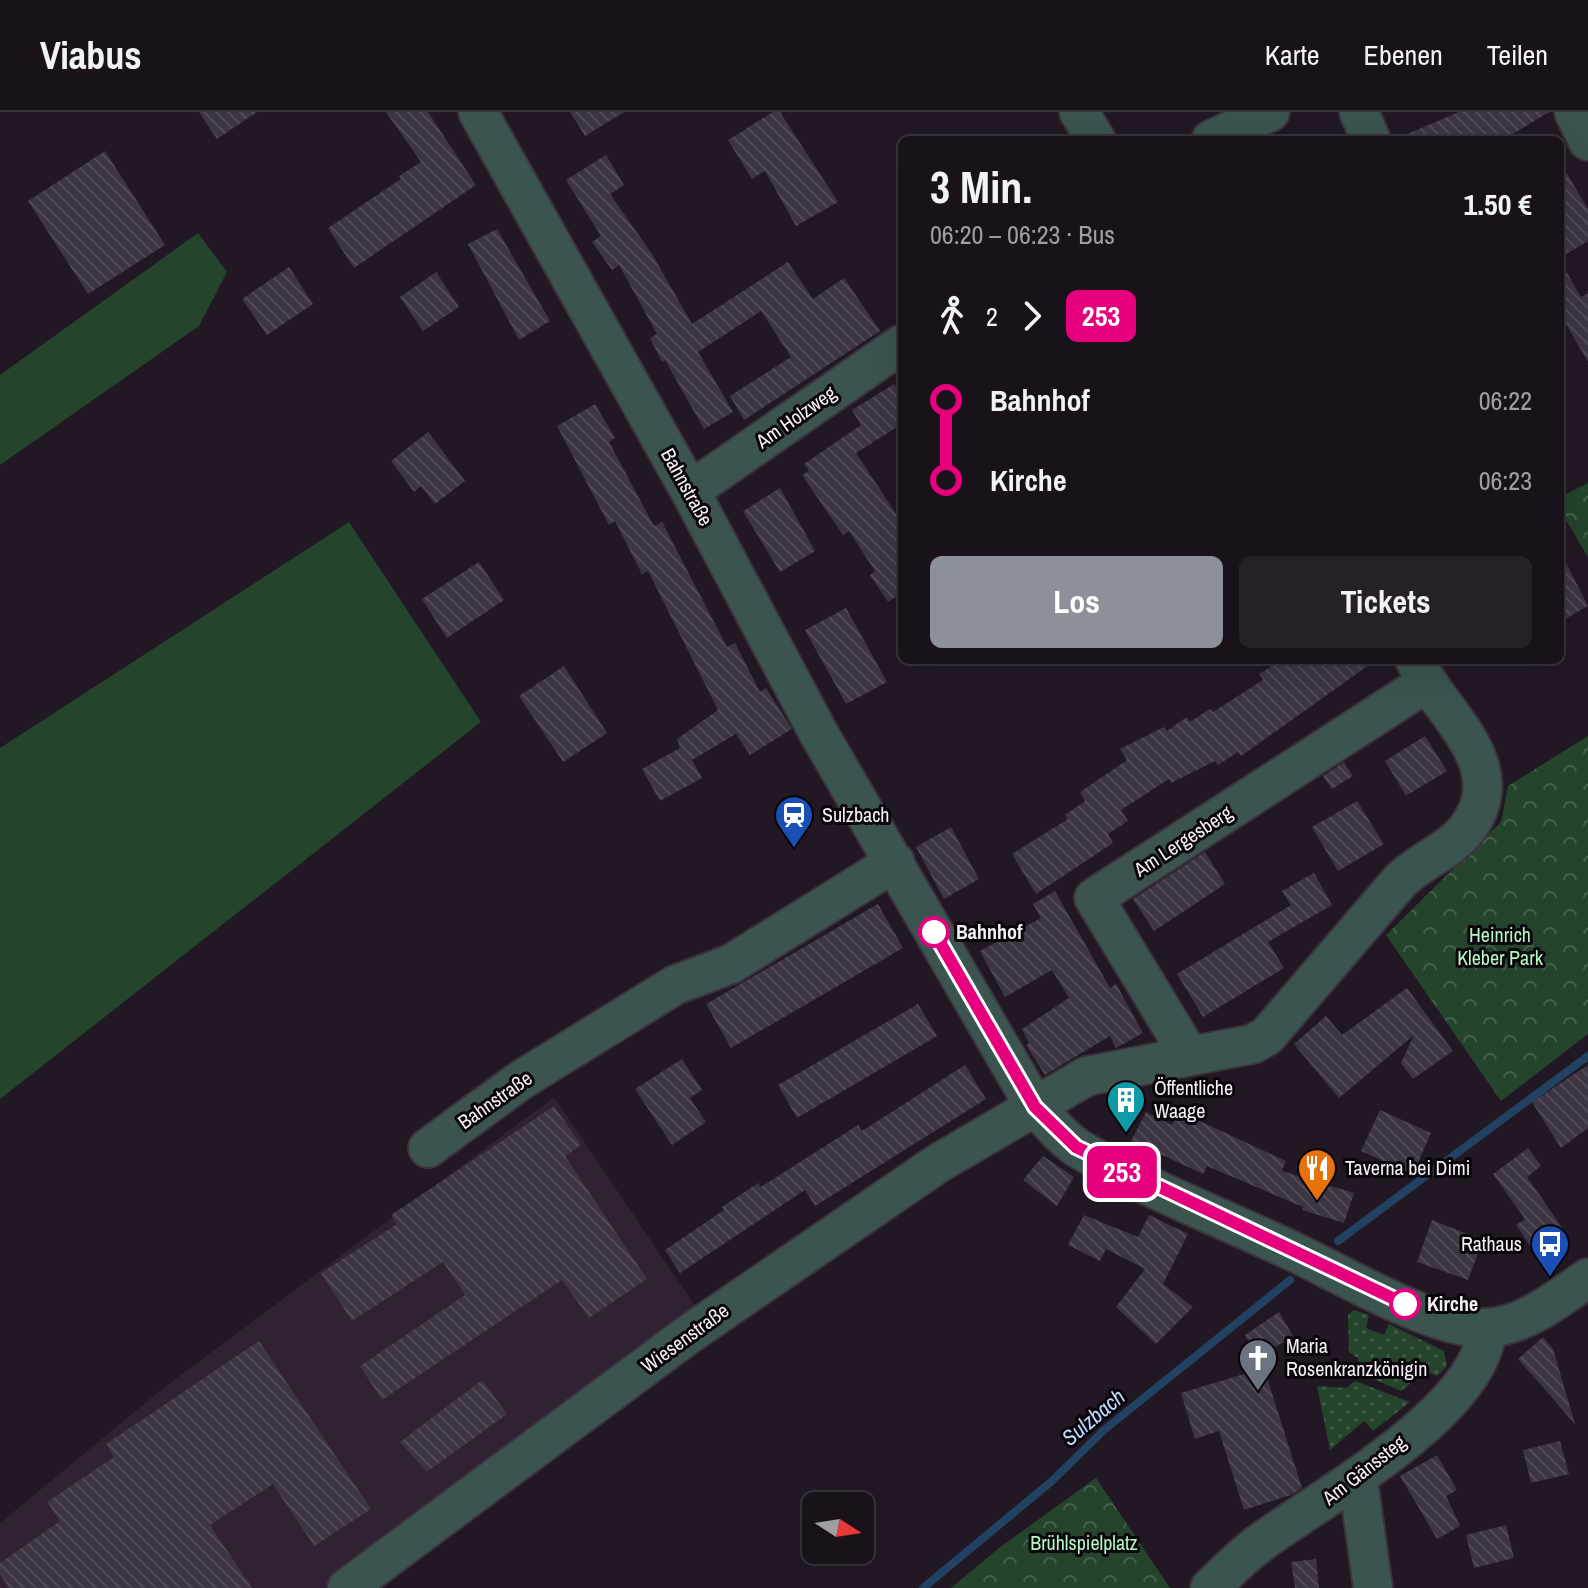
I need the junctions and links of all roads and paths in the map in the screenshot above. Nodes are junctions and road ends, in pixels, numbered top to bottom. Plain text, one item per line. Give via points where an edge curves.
1 (478, 112) edge
2 (1079, 112) edge
3 (1270, 112) edge
4 (1359, 112) edge
5 (1574, 112) edge
6 (1094, 136) edge
7 (1219, 136) edge
8 (1369, 136) edge
9 (1588, 141) edge
10 (898, 347) edge
11 (690, 491) junction
12 (1420, 672) edge
13 (895, 862) junction
14 (1189, 1055) junction
15 (1035, 1107) junction
16 (428, 1148) dead end
17 (1588, 1278) edge
18 (1487, 1328) junction
19 (1358, 1480) junction
20 (347, 1588) edge
21 (1210, 1588) edge
22 (1373, 1588) edge

1 - 11 street, Bahnstraße
2 - 6 street
3 - 7 street
4 - 8 street
5 - 9 street
10 - 11 street, Am Holzweg
11 - 13 street, Bahnstraße via 818,732
12 - 14 street, Am Lergesberg via 1478,756 1482,790 1466,830 1399,882 1267,1036 1253,1044
12 - 14 street, Am Lergesberg via 1094,898
13 - 15 street, Bahnstraße
13 - 16 street, Bahnstraße via 731,964 675,985 521,1080
14 - 15 street, Am Lergesberg via 1087,1076
15 - 18 street, Bahnstraße via 1076,1147 1120,1171 1412,1307 1454,1324
15 - 20 street, Wiesenstraße via 937,1164 689,1334
17 - 18 street via 1546,1307
18 - 19 street, Am Gänssteg via 1477,1369
19 - 21 street, Am Gänssteg via 1255,1547
19 - 22 street

